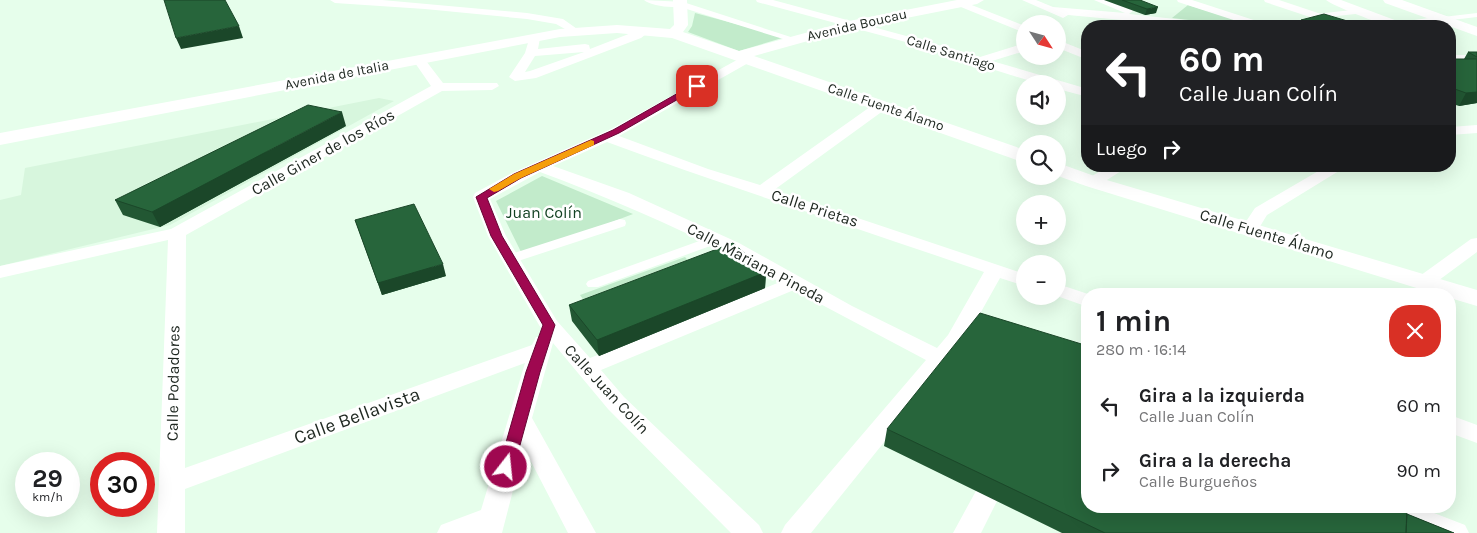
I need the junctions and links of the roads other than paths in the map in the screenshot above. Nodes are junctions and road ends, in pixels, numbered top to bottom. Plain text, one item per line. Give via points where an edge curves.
1 (335, 0) edge
2 (649, 0) edge
3 (761, 0) edge
4 (977, 0) edge
5 (1027, 0) edge
6 (1099, 0) edge
7 (1269, 0) edge
8 (1331, 0) edge
9 (1390, 0) edge
10 (680, 2) edge
11 (960, 3) junction
12 (1176, 3) edge
13 (1053, 10) junction
14 (1361, 11) junction
15 (1477, 15) edge
16 (1319, 17) junction
17 (1138, 18) junction
18 (1154, 19) junction
19 (1161, 20) edge
20 (1240, 20) edge
21 (1310, 20) edge
22 (1328, 20) edge
23 (1384, 20) edge
24 (1443, 20) joint
25 (1081, 21) edge
26 (849, 25) junction
27 (1456, 25) edge
28 (1016, 26) edge
29 (678, 30) junction
30 (574, 31) junction
31 (644, 31) junction
32 (1477, 32) edge
33 (796, 40) junction
34 (532, 45) junction
35 (610, 46) junction
36 (1066, 47) edge
37 (1016, 49) edge
38 (1081, 53) edge
39 (742, 57) junction
40 (1456, 59) edge
41 (1477, 59) edge
42 (419, 60) junction
43 (978, 62) junction
44 (1023, 75) edge
45 (515, 77) junction
46 (492, 86) junction
47 (439, 87) junction
48 (1066, 87) edge
49 (1081, 92) edge
50 (474, 93) dead end
51 (882, 105) junction
52 (1477, 129) edge
53 (1456, 131) edge
54 (605, 136) junction
55 (0, 139) edge
56 (1016, 154) edge
57 (539, 166) junction
58 (1066, 172) edge
59 (1110, 172) edge
60 (1329, 172) edge
61 (1093, 182) junction
62 (762, 191) junction
63 (620, 223) dead end
64 (1250, 229) junction
65 (177, 233) junction
66 (716, 239) junction
67 (1477, 243) edge
68 (510, 259) junction
69 (995, 269) junction
70 (0, 272) edge
71 (1016, 277) edge
72 (796, 282) junction
73 (1424, 282) junction
74 (593, 284) dead end
75 (1444, 288) edge
76 (1456, 292) edge
77 (1066, 293) edge
78 (1081, 298) edge
79 (1477, 298) edge
80 (549, 325) junction
81 (541, 349) junction
82 (940, 358) junction
83 (586, 368) junction
84 (520, 418) junction
85 (1456, 426) edge
86 (1477, 434) edge
87 (172, 483) junction
88 (986, 497) dead end
89 (1404, 513) edge
90 (490, 525) edge
91 (171, 533) edge
92 (451, 533) edge
93 (582, 533) edge
94 (749, 533) edge
95 (795, 533) edge
96 (967, 533) edge
97 (1455, 533) edge

1 - 30 street via 527,16 559,21
2 - 10 street
3 - 26 street
4 - 11 street, Avenida Boucau
5 - 13 street
6 - 17 street via 1133,12
7 - 16 street
8 - 14 street
9 - 24 street
10 - 29 street
10 - 33 street
11 - 26 street, Avenida Boucau
11 - 28 street
12 - 18 street
12 - 20 street
13 - 17 street
13 - 25 street
14 - 16 street
14 - 23 street
15 - 24 street
16 - 21 street
16 - 22 street
17 - 18 street
18 - 19 street
26 - 33 street, Avenida Boucau
26 - 43 street, Calle Santiago
27 - 32 street
29 - 31 street, Avenida de Italia
29 - 39 street, Avenida de Italia
30 - 31 street, Avenida de Italia
30 - 34 street, Avenida de Italia
31 - 35 street
33 - 39 street, Avenida Boucau
34 - 35 street
34 - 42 street, Avenida de Italia
34 - 45 street
35 - 45 street
36 - 38 street
37 - 43 street
39 - 51 street, Calle Fuente Álamo
39 - 54 street
40 - 41 street
42 - 47 street
42 - 55 street, Avenida de Italia
43 - 44 street, Calle Santiago
45 - 46 street
46 - 47 street
46 - 50 street
47 - 65 street, Calle Giner de los Ríos
48 - 49 street
51 - 56 street, Calle Fuente Álamo
51 - 62 street
52 - 53 street
54 - 57 street
54 - 62 street, Calle Prietas
57 - 66 street, Calle Mariana Pineda
57 - 68 street, Calle Juan Colín via 481,197
58 - 61 street, Calle Fuente Álamo
59 - 61 street
60 - 64 street via 1261,212
61 - 64 street, Calle Fuente Álamo
62 - 69 street, Calle Prietas
63 - 68 street
64 - 73 street, Calle Fuente Álamo
65 - 70 street, Calle Giner de los Ríos
65 - 87 street, Calle Podadores
66 - 72 street, Calle Mariana Pineda
66 - 74 street
67 - 73 street
68 - 80 street, Calle Juan Colín
69 - 71 street, Calle Prietas
69 - 82 street via 956,339
72 - 82 street, Calle Mariana Pineda
72 - 83 street
73 - 75 street, Calle Fuente Álamo
76 - 79 street, Calle Fuente Álamo
77 - 78 street
80 - 81 street
80 - 83 street, Calle Juan Colín
81 - 84 street
81 - 87 street, Calle Bellavista
82 - 95 street
83 - 94 street, Calle Juan Colín via 616,403
84 - 90 street
84 - 93 street
85 - 86 street
87 - 91 street, Calle Podadores
88 - 96 street
89 - 97 street
90 - 92 street

